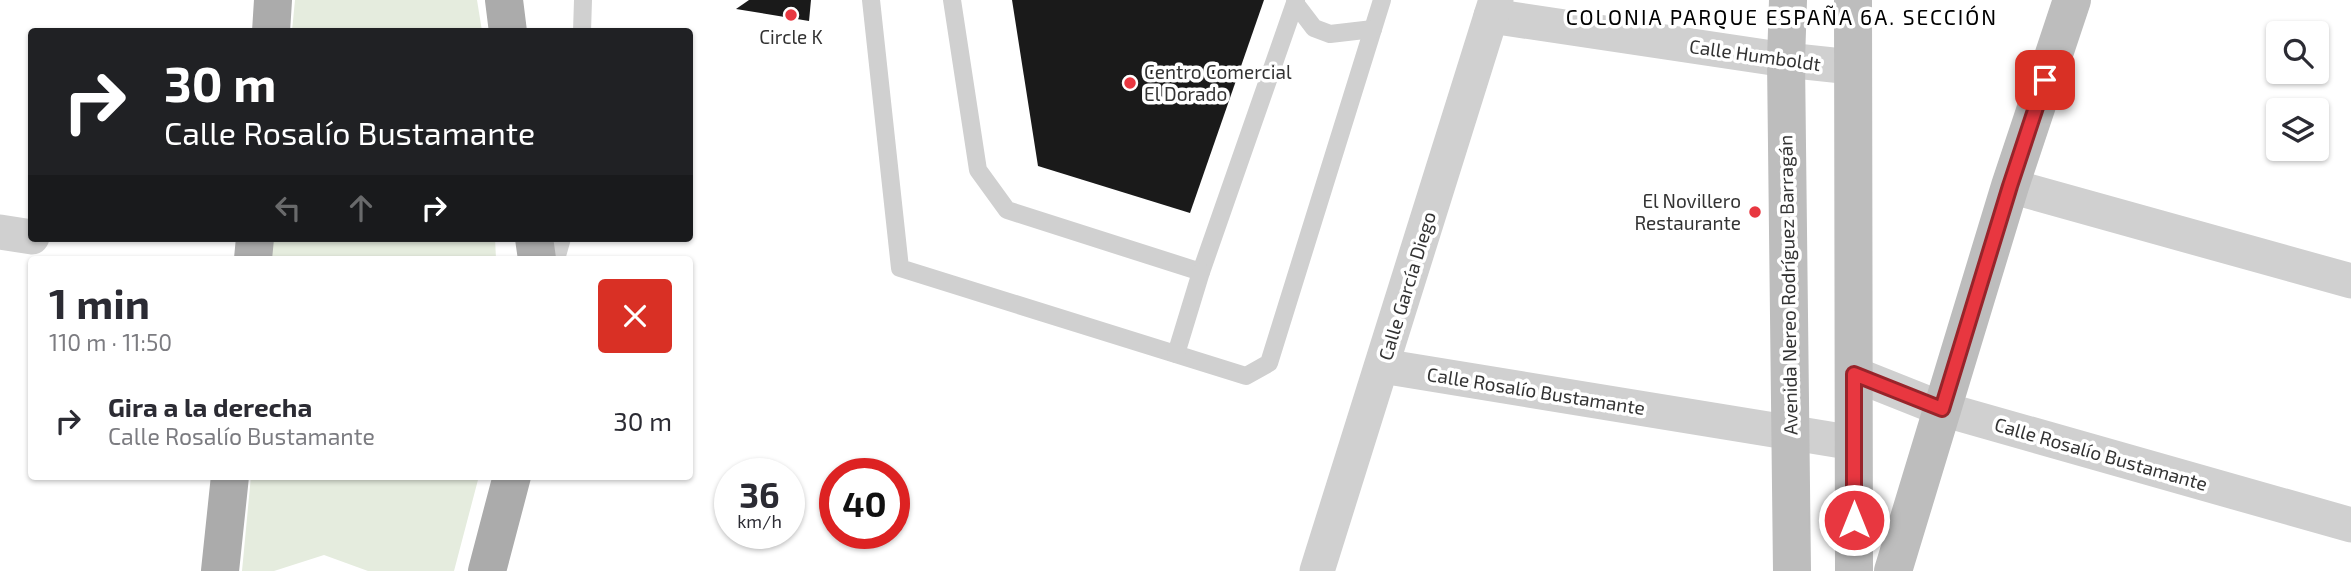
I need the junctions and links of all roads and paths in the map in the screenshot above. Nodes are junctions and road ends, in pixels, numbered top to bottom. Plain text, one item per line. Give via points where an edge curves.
1 (273, 0) edge
2 (504, 0) edge
3 (583, 0) edge
4 (871, 0) edge
5 (952, 0) edge
6 (1382, 0) edge
7 (1788, 0) edge
8 (1853, 0) edge
9 (2072, 0) edge
10 (1296, 2) edge
11 (1494, 8) edge
12 (271, 28) edge
13 (508, 28) edge
14 (582, 28) edge
15 (1373, 29) junction
16 (1786, 60) junction
17 (1852, 67) junction
18 (2010, 186) junction
19 (0, 232) edge
20 (28, 236) edge
21 (1201, 272) junction
22 (2351, 281) edge
23 (1176, 354) junction
24 (1382, 366) junction
25 (1854, 374) junction
26 (1942, 409) junction
27 (1790, 432) junction
28 (1854, 443) junction
29 (230, 480) edge
30 (511, 480) edge
31 (2351, 525) edge
32 (1322, 570) edge
33 (220, 571) edge
34 (486, 571) edge
35 (1791, 571) edge
36 (1854, 571) edge
37 (1893, 571) edge

1 - 12 main road
2 - 13 main road
3 - 14 lane
4 - 23 lane via 900,268
5 - 21 lane via 978,170 1007,210
6 - 15 lane
7 - 16 street, Avenida Nereo Rodríguez Barragán
8 - 17 street
9 - 18 street
10 - 15 lane via 1314,28 1330,34
10 - 21 lane
11 - 16 street, Calle Humboldt
11 - 24 street, Calle García Diego
15 - 23 lane via 1269,363 1245,376
16 - 17 street, Calle Humboldt
16 - 27 street, Avenida Nereo Rodríguez Barragán
17 - 25 street
18 - 22 street
18 - 26 street
19 - 20 street
21 - 23 lane
24 - 27 street, Calle Rosalío Bustamante
24 - 32 street, Calle García Diego
25 - 26 street, Calle Rosalío Bustamante
25 - 28 street
26 - 31 street, Calle Rosalío Bustamante
26 - 37 street
27 - 28 street, Calle Rosalío Bustamante
27 - 35 street, Avenida Nereo Rodríguez Barragán
28 - 36 street
29 - 33 main road
30 - 34 main road

